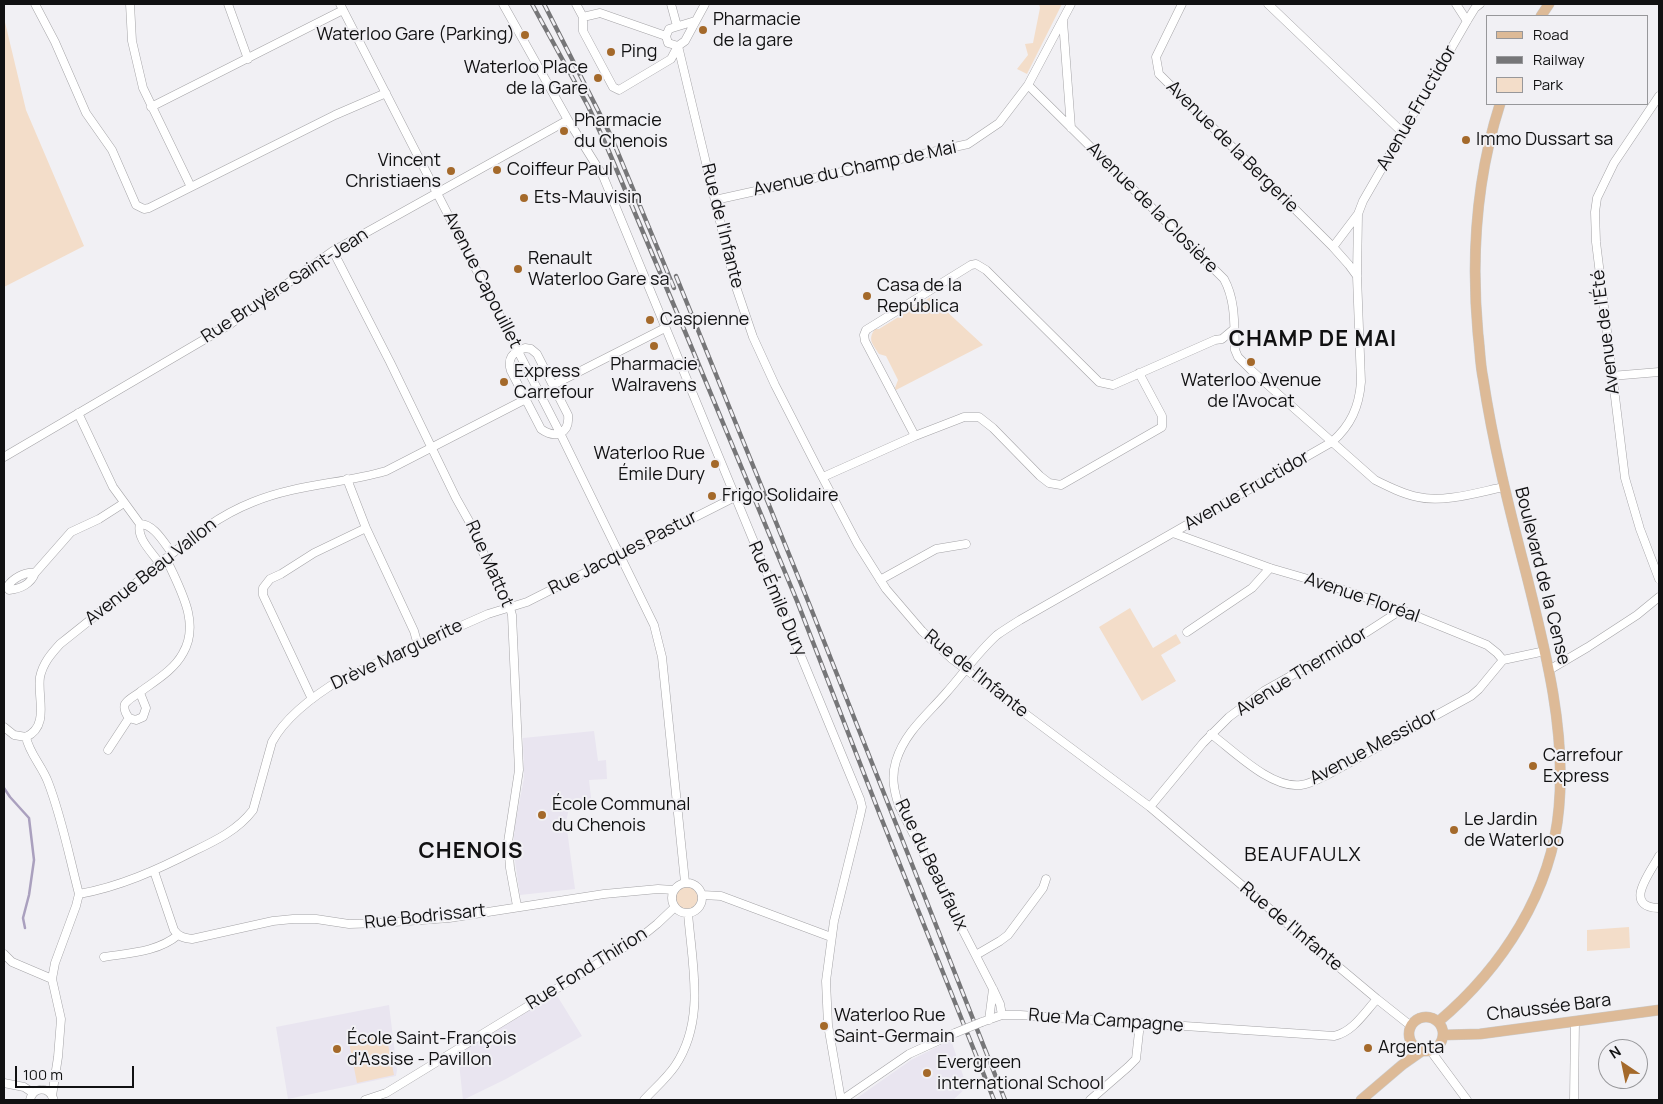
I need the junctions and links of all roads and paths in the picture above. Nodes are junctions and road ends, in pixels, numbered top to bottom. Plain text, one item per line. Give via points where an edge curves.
1 (35, 4) edge
2 (130, 4) edge
3 (228, 4) edge
4 (502, 4) edge
5 (576, 4) edge
6 (671, 4) edge
7 (705, 4) edge
8 (1071, 4) edge
9 (1182, 4) edge
10 (1268, 4) edge
11 (1456, 4) edge
12 (1480, 4) edge
13 (1549, 4) edge
14 (341, 7) edge
15 (1542, 15) edge
16 (583, 17) junction
17 (695, 21) junction
18 (1063, 21) junction
19 (1467, 21) junction
20 (677, 26) junction
21 (666, 36) junction
22 (686, 37) junction
23 (678, 46) junction
24 (248, 59) junction
25 (1028, 85) junction
26 (386, 93) junction
27 (1659, 96) edge
28 (1500, 105) edge
29 (151, 107) junction
30 (568, 120) junction
31 (1071, 128) junction
32 (1402, 132) junction
33 (191, 187) junction
34 (438, 192) junction
35 (716, 200) junction
36 (1358, 214) junction
37 (1333, 247) junction
38 (333, 251) junction
39 (1357, 276) junction
40 (664, 328) junction
41 (1234, 329) junction
42 (1222, 340) junction
43 (517, 350) junction
44 (1235, 350) junction
45 (1659, 372) edge
46 (1139, 374) junction
47 (1611, 376) junction
48 (553, 385) junction
49 (526, 399) junction
50 (78, 413) junction
51 (560, 433) junction
52 (915, 436) junction
53 (1332, 442) junction
54 (431, 447) junction
55 (4, 457) edge
56 (823, 477) junction
57 (347, 479) junction
58 (1504, 487) junction
59 (734, 497) junction
60 (124, 503) junction
61 (140, 524) junction
62 (366, 528) junction
63 (1173, 533) junction
64 (966, 544) dead end
65 (620, 555) junction
66 (166, 559) junction
67 (1270, 568) junction
68 (35, 573) dead end
69 (1659, 579) edge
70 (880, 580) junction
71 (1659, 597) edge
72 (510, 608) junction
73 (1401, 610) junction
74 (1187, 632) dead end
75 (418, 644) junction
76 (1545, 651) junction
77 (1503, 660) junction
78 (966, 670) junction
79 (1549, 670) junction
80 (140, 693) junction
81 (312, 700) junction
82 (129, 718) junction
83 (4, 727) edge
84 (1211, 734) junction
85 (26, 737) junction
86 (108, 750) dead end
87 (1150, 807) junction
88 (1659, 856) edge
89 (154, 871) junction
90 (1046, 879) dead end
91 (685, 882) junction
92 (674, 890) junction
93 (78, 894) junction
94 (702, 895) junction
95 (517, 906) junction
96 (675, 907) junction
97 (1659, 908) edge
98 (688, 913) junction
99 (178, 935) junction
100 (832, 937) junction
101 (4, 954) edge
102 (976, 955) junction
103 (104, 957) dead end
104 (52, 979) junction
105 (993, 989) junction
106 (1377, 999) junction
107 (1659, 1010) edge
108 (1002, 1015) junction
109 (986, 1021) junction
110 (1575, 1021) junction
111 (1438, 1022) junction
112 (1140, 1023) junction
113 (1411, 1026) junction
114 (1443, 1035) junction
115 (1412, 1043) junction
116 (1426, 1050) junction
117 (1402, 1064) junction
118 (55, 1079) junction
119 (4, 1083) edge
120 (44, 1089) junction
121 (31, 1096) edge
122 (53, 1098) edge
123 (365, 1100) edge
124 (644, 1100) edge
125 (842, 1100) edge
126 (1090, 1100) edge
127 (1361, 1100) edge
128 (1467, 1100) edge
129 (1574, 1100) edge

1 - 33 street via 86,113 112,150 139,208 149,208
2 - 29 street via 138,71
3 - 24 street
4 - 30 street, Rue Émile Dury
5 - 16 street
6 - 20 street
7 - 17 street
8 - 18 street, Avenue du Champ de Mai
9 - 37 street, Avenue de la Bergerie via 1156,56 1159,74
10 - 32 street
11 - 19 street
12 - 19 street, Avenue Fructidor
13 - 15 main road
14 - 24 street
14 - 26 street, Avenue Capouillet
16 - 21 street via 600,12
16 - 23 street via 583,31 613,87 618,90 671,59
17 - 20 street
17 - 22 street
18 - 25 street, Avenue du Champ de Mai
18 - 31 street, Avenue de la Closière
19 - 32 street, Avenue Fructidor
20 - 21 street
20 - 22 street via 684,29
21 - 23 street via 671,45
22 - 23 street
23 - 35 street, Rue de l'Infante
24 - 29 street
25 - 31 street, Avenue de la Closière
25 - 35 street, Avenue du Champ de Mai via 999,123 968,144
26 - 33 street
26 - 34 street, Avenue Capouillet
27 - 47 street, Avenue de l'Été via 1614,163 1597,198 1596,242
28 - 58 main road, Boulevard de la Cense via 1484,161 1475,275 1482,376
29 - 33 street
30 - 34 street, Rue Bruyère Saint-Jean
30 - 40 street, Rue Émile Dury via 603,176
31 - 41 street, Avenue de la Closière via 1220,274 1231,294
32 - 36 street, Avenue Fructidor
34 - 38 street, Rue Bruyère Saint-Jean
34 - 43 street, Avenue Capouillet
35 - 56 street, Rue de l'Infante via 735,284 753,337
36 - 37 street, Avenue Fructidor
36 - 39 street, Avenue Fructidor
37 - 39 street, Avenue de la Bergerie
38 - 50 street, Rue Bruyère Saint-Jean via 229,325
38 - 54 street, Rue Mattot
39 - 53 street, Avenue Fructidor via 1360,396 1350,422
40 - 48 street
40 - 59 street, Rue Émile Dury
41 - 42 street
41 - 44 street, Avenue de la Closière
42 - 44 street
42 - 46 street via 1215,340
43 - 48 street via 531,349 537,354
43 - 49 street via 509,364
43 - 51 street, Avenue Capouillet
44 - 53 street via 1244,364
45 - 47 street
46 - 52 street via 1162,416 1162,428 1061,485 1049,483 1040,476 979,417 964,417
46 - 52 street via 1113,385 1099,382 986,270 976,264 971,265 866,330 864,335
47 - 69 street, Avenue de l'Été via 1627,487
48 - 51 street via 568,415 569,422
49 - 51 street via 541,429 554,435
49 - 54 street, Avenue Beau Vallon
50 - 55 street, Rue Bruyère Saint-Jean
50 - 60 street via 110,482
51 - 65 street, Avenue Capouillet
52 - 56 street
53 - 58 street via 1375,480 1420,498 1446,498
53 - 63 street, Avenue Fructidor
54 - 57 street, Avenue Beau Vallon via 386,471
54 - 72 street, Rue Mattot
56 - 70 street, Rue de l'Infante
57 - 62 street
57 - 66 street, Avenue Beau Vallon via 291,489 253,502 222,516
58 - 76 main road, Boulevard de la Cense
59 - 65 street, Rue Jacques Pastur
59 - 100 street, Rue Émile Dury via 862,807
60 - 61 street
60 - 68 street via 71,532
61 - 66 street via 151,527
61 - 66 street via 140,536
62 - 75 street
62 - 81 street via 314,553 270,579 263,588
63 - 67 street, Avenue Floréal
63 - 78 street, Avenue Fructidor via 1006,629
64 - 70 street via 936,549
65 - 72 street, Rue Jacques Pastur
65 - 91 street, Avenue Capouillet via 649,612 662,657
66 - 80 street via 189,613 189,633 183,653 175,664
66 - 85 street, Avenue Beau Vallon via 49,656 40,678 40,719 31,735
67 - 73 street, Avenue Floréal
67 - 74 street via 1252,588
70 - 78 street, Rue de l'Infante via 936,646
71 - 79 street via 1629,620
72 - 75 street, Drève Marguerite
72 - 95 street, Rue Mattot via 519,770 508,842
73 - 77 street, Avenue Floréal via 1487,645
73 - 84 street, Avenue Thermidor via 1264,691
75 - 81 street, Drève Marguerite via 344,678
76 - 77 street
76 - 79 main road, Boulevard de la Cense
77 - 84 street, Avenue Messidor via 1471,696 1327,775 1301,785 1288,784 1265,775
78 - 87 street, Rue de l'Infante
78 - 102 street, Rue du Beaufaulx via 909,734 895,762 893,784 899,806
79 - 111 main road, Boulevard de la Cense via 1560,778 1558,815 1546,867 1517,932 1497,962
80 - 82 street via 125,705
80 - 82 street via 146,708 143,717
81 - 89 street, Drève Marguerite via 277,733 272,742 253,810 247,819 210,843
82 - 86 street
83 - 85 street via 14,735
84 - 87 street, Avenue Thermidor
85 - 93 street via 58,812
87 - 106 street, Rue de l'Infante
88 - 97 street via 1640,890 1642,903
89 - 93 street, Drève Marguerite
89 - 99 street via 171,924
90 - 102 street via 1043,888 1008,935
91 - 92 street
91 - 94 street via 694,884
92 - 95 street, Rue Bodrissart via 604,894
92 - 96 street
93 - 104 street
94 - 98 street via 698,908
94 - 100 street via 721,896
95 - 99 street, Rue Bodrissart via 449,918 380,924 293,918 192,939
96 - 98 street
96 - 123 street, Rue Fond Thirion via 650,930 612,955 386,1093
98 - 124 street via 695,1012 686,1047 673,1069
99 - 103 street via 153,948
100 - 125 street, Rue Émile Dury via 826,1007
101 - 104 street via 12,962
102 - 105 street, Rue du Beaufaulx
104 - 118 street via 61,1019
105 - 108 street, Rue du Beaufaulx
105 - 109 street
106 - 112 street, Rue Ma Campagne via 1350,1030 1334,1036
106 - 113 street, Rue de l'Infante
107 - 110 main road, Chaussée Bara
108 - 109 street, Rue Ma Campagne
108 - 112 street, Rue Ma Campagne
109 - 125 street, Rue Ma Campagne, bridge via 909,1054
110 - 114 main road, Chaussée Bara via 1480,1034
110 - 129 street
111 - 113 main road via 1426,1017
111 - 114 main road
112 - 126 street via 1136,1059
113 - 115 main road via 1409,1038
114 - 116 main road via 1439,1045
115 - 116 main road
115 - 117 main road
116 - 117 main road
116 - 128 street
117 - 127 main road
118 - 120 street
118 - 122 street
119 - 121 street via 24,1087
120 - 121 street via 38,1089
120 - 122 street

